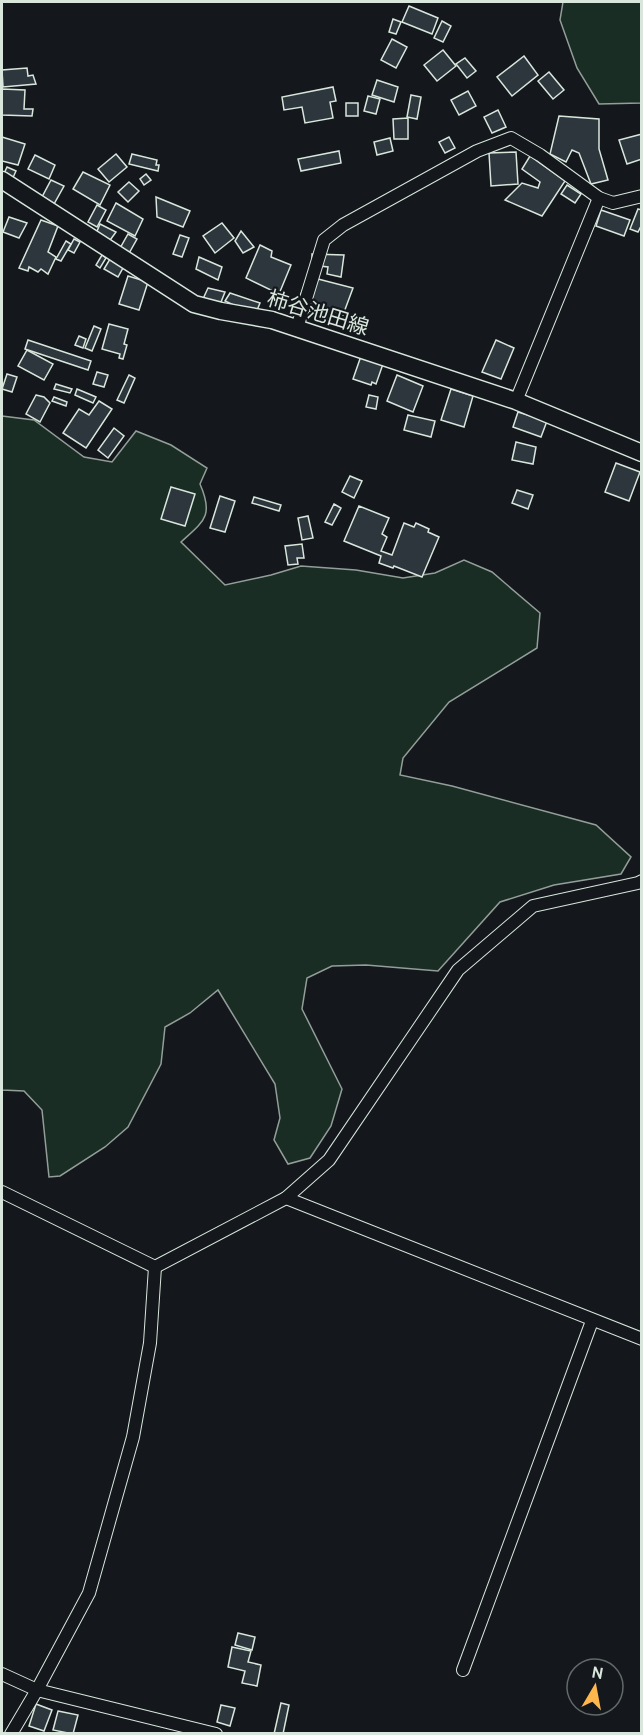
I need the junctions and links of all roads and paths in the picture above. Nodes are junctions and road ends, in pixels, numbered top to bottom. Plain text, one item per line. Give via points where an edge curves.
1 (2, 180) edge
2 (642, 196) edge
3 (599, 198) junction
4 (297, 328) junction
5 (516, 401) junction
6 (642, 453) edge
7 (642, 881) edge
8 (2, 1192) edge
9 (286, 1198) junction
10 (155, 1267) junction
11 (592, 1321) junction
12 (642, 1339) edge
13 (463, 1670) dead end
14 (2, 1674) edge
15 (37, 1690) junction
16 (11, 1734) edge
17 (216, 1734) edge

1 - 4 main road, 柿谷池田線 via 194,304
2 - 3 street via 613,203
3 - 4 street via 511,138 477,151 343,225 324,240
3 - 5 street
4 - 5 main road, 柿谷池田線
5 - 6 main road, 柿谷池田線
7 - 9 street via 533,906 458,970 329,1160
8 - 10 street
9 - 10 street
9 - 11 street
10 - 15 street via 150,1343 130,1447 89,1593
11 - 12 street
11 - 13 street
14 - 15 street
15 - 16 street
15 - 17 street

